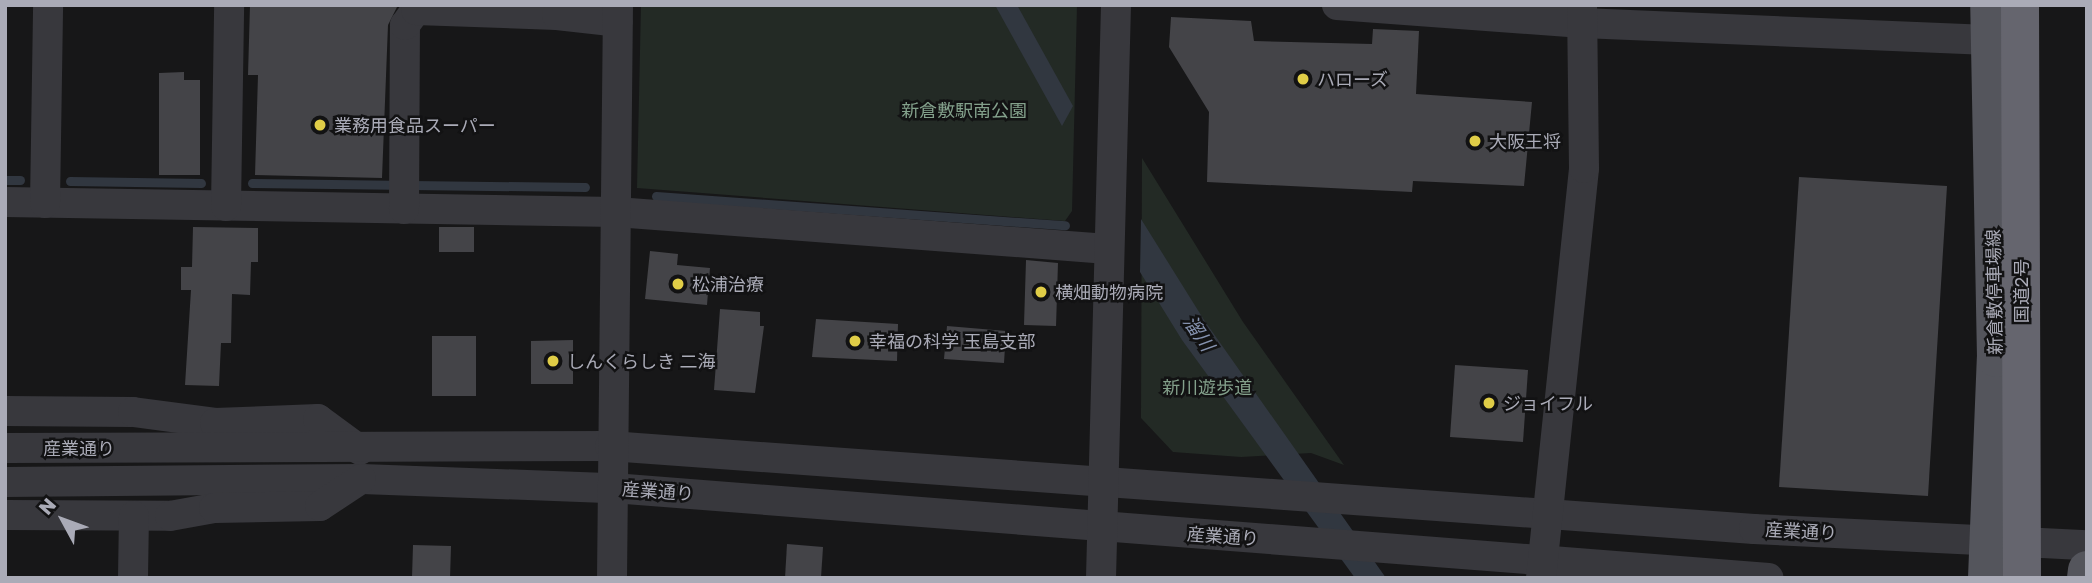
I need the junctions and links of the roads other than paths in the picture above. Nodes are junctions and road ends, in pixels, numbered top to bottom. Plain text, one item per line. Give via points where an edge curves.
1 (48, 5) edge
2 (229, 5) edge
3 (1116, 5) edge
4 (2020, 5) edge
5 (1354, 6) edge
6 (618, 14) edge
7 (1582, 14) edge
8 (1760, 17) edge
9 (1989, 23) edge
10 (404, 194) junction
11 (5, 202) edge
12 (44, 203) junction
13 (226, 206) junction
14 (616, 212) junction
15 (1108, 249) junction
16 (5, 411) edge
17 (610, 446) junction
18 (5, 448) edge
19 (360, 450) junction
20 (362, 479) junction
21 (5, 482) edge
22 (1106, 482) junction
23 (613, 488) junction
24 (1549, 512) junction
25 (5, 515) edge
26 (134, 516) junction
27 (1103, 527) junction
28 (2087, 545) edge
29 (1988, 559) edge
30 (1542, 569) edge
31 (2087, 570) edge
32 (1732, 577) edge
33 (133, 578) edge
34 (612, 578) edge
35 (1101, 578) edge
36 (1769, 578) edge
37 (2022, 578) edge
38 (2086, 578) edge

1 - 12 street
2 - 13 street
3 - 15 street
4 - 37 highway, 国道2号, bridge
5 - 7 street
6 - 10 street via 416,10 405,25
6 - 14 street
7 - 8 street
7 - 24 street via 1584,168
8 - 9 street
9 - 29 main road, 新倉敷停車場線 via 1996,358
10 - 13 street
10 - 14 street
11 - 12 street
12 - 13 street
14 - 15 street
14 - 17 street
15 - 22 street
16 - 19 street via 133,412 215,422 318,419
17 - 19 street, 産業通り
17 - 22 street, 産業通り
17 - 23 street
18 - 19 street, 産業通り
20 - 21 street, 産業通り
20 - 23 street, 産業通り
20 - 26 street via 320,506
22 - 24 street, 産業通り
22 - 27 street
23 - 27 street, 産業通り
23 - 34 street
24 - 29 street, 産業通り
24 - 30 street
25 - 26 street
26 - 33 street
27 - 30 street, 産業通り via 1384,547
27 - 35 street
28 - 29 street, 産業通り
30 - 32 street
31 - 38 main road
32 - 36 street

